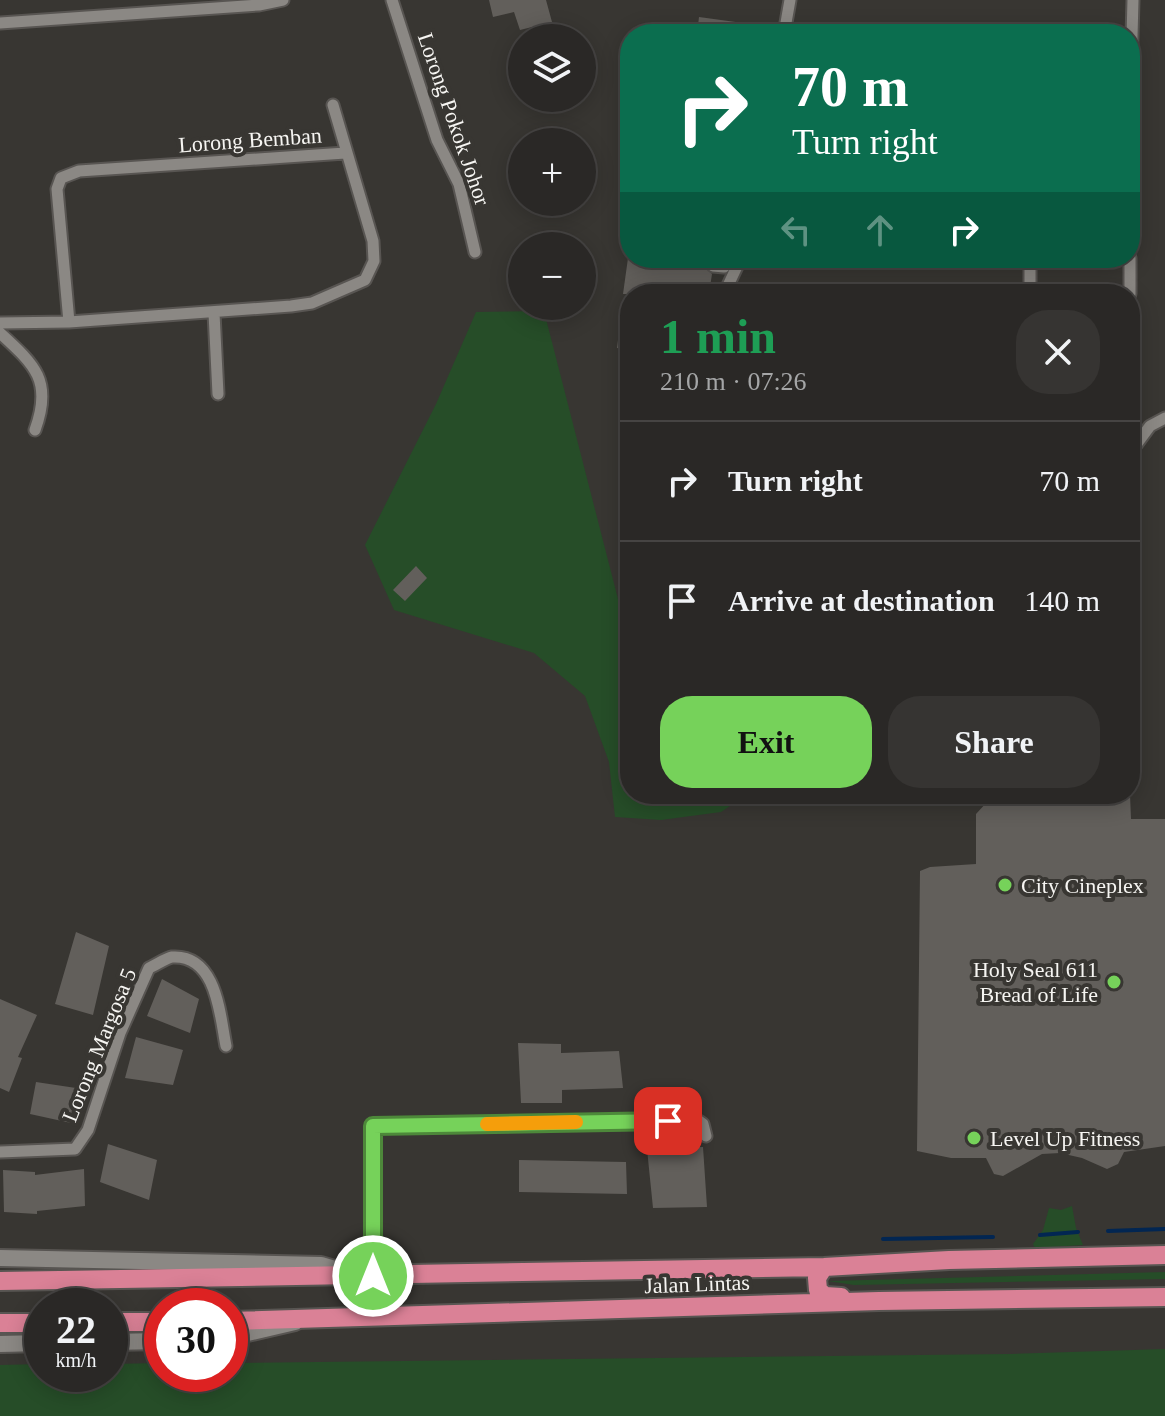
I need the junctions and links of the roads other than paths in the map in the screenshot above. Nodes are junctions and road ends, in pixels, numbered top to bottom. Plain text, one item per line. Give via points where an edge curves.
1 (283, 0) edge
2 (392, 0) edge
3 (790, 0) edge
4 (1133, 0) edge
5 (0, 23) edge
6 (786, 24) edge
7 (1132, 24) edge
8 (333, 105) dead end
9 (345, 153) junction
10 (475, 252) dead end
11 (214, 313) junction
12 (69, 322) junction
13 (0, 323) edge
14 (0, 333) edge
15 (218, 394) dead end
16 (1165, 418) edge
17 (35, 430) dead end
18 (1140, 440) edge
19 (226, 1046) dead end
20 (706, 1136) dead end
21 (0, 1152) edge
22 (1165, 1255) edge
23 (0, 1258) edge
24 (824, 1267) junction
25 (369, 1276) junction
26 (0, 1281) edge
27 (1165, 1297) edge
28 (879, 1301) junction
29 (248, 1321) edge
30 (301, 1321) junction
31 (0, 1323) edge
32 (24, 1323) edge
33 (248, 1333) edge
34 (24, 1343) edge
35 (0, 1344) edge

1 - 5 street
2 - 10 street, Lorong Pokok Johor via 437,140 459,184
3 - 6 street
4 - 7 street
8 - 9 street
9 - 11 street, Lorong Bemban via 373,241 374,261 365,280 312,303
9 - 12 street, Lorong Bemban via 79,171 61,178 57,189
11 - 12 street, Lorong Bemban
11 - 15 street
12 - 13 street, Lorong Bemban
14 - 17 street via 41,377 43,408
16 - 18 street
19 - 21 street, Lorong Margosa 5 via 215,988 196,963 172,957 149,968 120,1033 88,1130 75,1149
20 - 25 street via 699,1121 373,1126
22 - 24 highway, Jalan Lintas
23 - 25 main road, Jalan Lintas via 321,1265
24 - 25 highway, Jalan Lintas
24 - 28 highway via 817,1278 825,1296
25 - 26 highway, Jalan Lintas
27 - 28 highway, Jalan Lintas
28 - 30 highway, Jalan Lintas
29 - 30 highway, Jalan Lintas
30 - 33 main road
31 - 32 highway
34 - 35 main road

